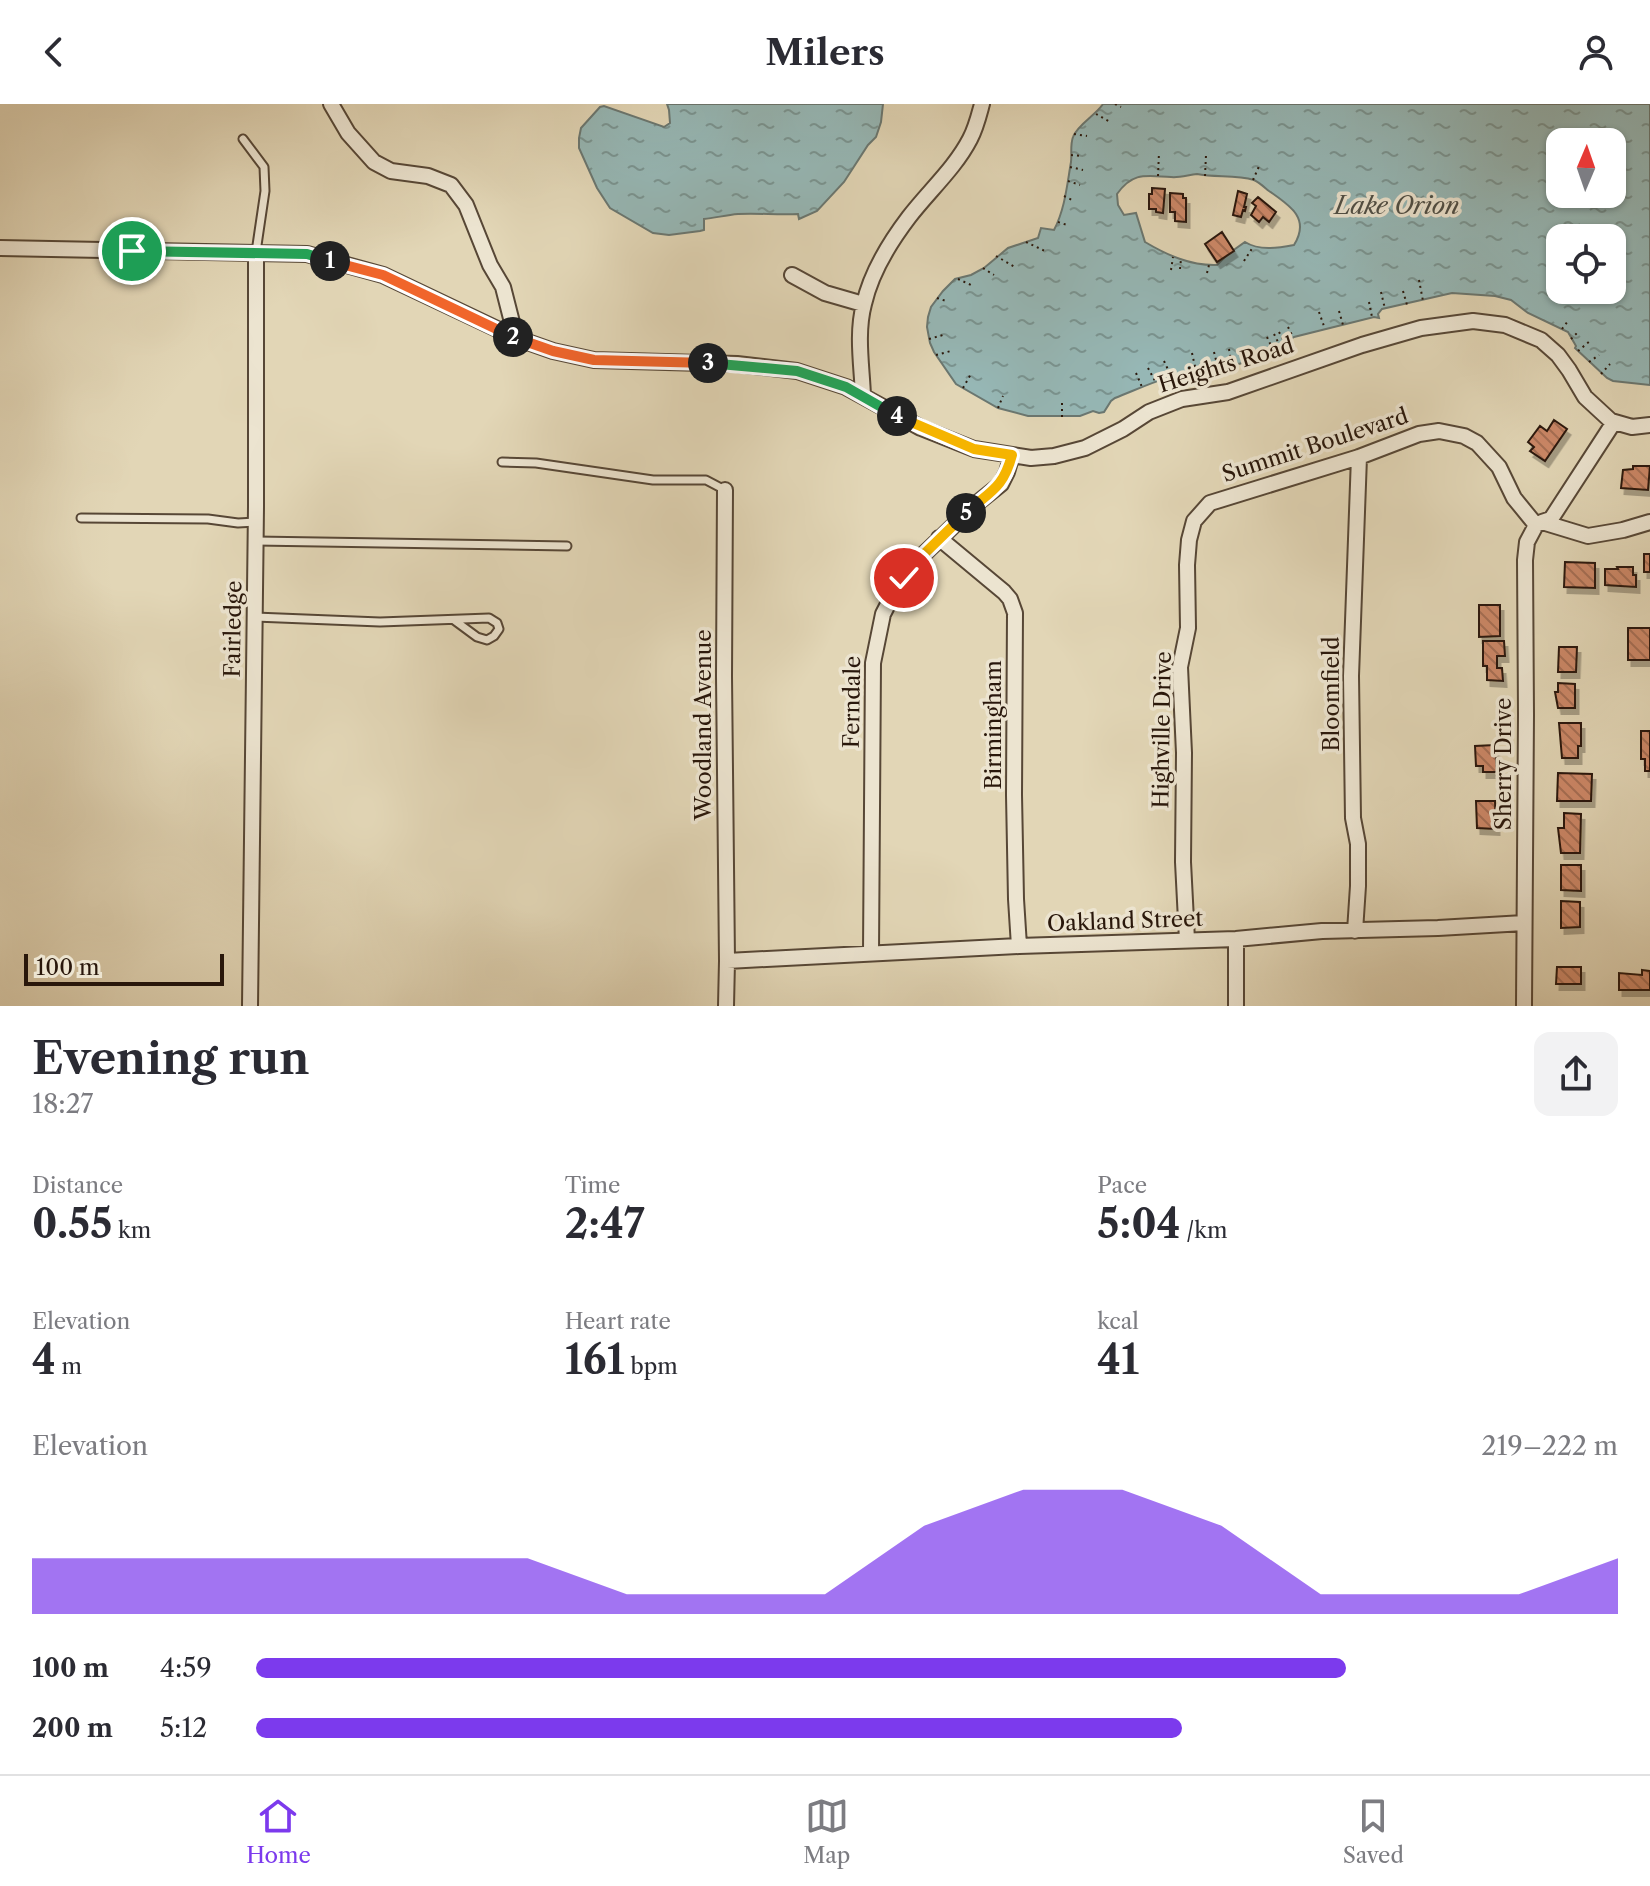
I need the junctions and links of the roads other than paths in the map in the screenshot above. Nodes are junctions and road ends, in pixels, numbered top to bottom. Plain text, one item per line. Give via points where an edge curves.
1 (331, 104) edge
2 (982, 104) edge
3 (243, 139) dead end
4 (0, 248) edge
5 (256, 252) junction
6 (792, 275) dead end
7 (863, 304) junction
8 (516, 338) junction
9 (863, 396) junction
10 (1614, 422) junction
11 (1650, 425) edge
12 (1012, 455) junction
13 (1359, 457) junction
14 (502, 462) dead end
15 (725, 490) joint
16 (81, 518) dead end
17 (1194, 521) joint
18 (256, 522) junction
19 (1650, 522) edge
20 (1539, 523) junction
21 (939, 538) junction
22 (256, 541) junction
23 (567, 546) dead end
24 (255, 617) junction
25 (454, 620) junction
26 (1524, 923) junction
27 (1355, 931) junction
28 (1236, 939) junction
29 (1187, 940) junction
30 (1019, 946) junction
31 (871, 953) junction
32 (727, 961) junction
33 (250, 1006) edge
34 (726, 1006) edge
35 (1236, 1006) edge
36 (1524, 1006) edge

1 - 8 street via 374,162 451,185 466,205 503,287
2 - 7 street via 970,140 891,242
3 - 5 lane via 264,167
4 - 5 street, Heights Road
5 - 8 street, Heights Road via 307,254 383,275
5 - 18 street, Fairledge
6 - 7 street via 825,293
7 - 9 street
8 - 9 street, Heights Road via 594,360 797,371
9 - 12 street, Heights Road via 974,449
10 - 11 street
10 - 12 street, Heights Road via 1585,397 1558,355 1541,340 1505,325 1473,321 1421,328 1228,392 1182,399 1085,448 1054,456
10 - 20 street, Sherry Drive via 1551,519
12 - 21 street, Ferndale via 1001,484
13 - 17 street, Summit Boulevard via 1210,503
13 - 20 street, Summit Boulevard via 1419,434 1464,436 1499,467 1514,498
13 - 27 street, Bloomfield via 1351,676 1358,844
14 - 15 lane via 653,480 706,480
15 - 32 street, Woodland Avenue
16 - 18 lane
17 - 29 street, Highville Drive via 1187,565 1188,628 1180,667
18 - 22 street, Fairledge
19 - 20 street via 1588,536
20 - 26 street, Sherry Drive via 1527,542 1525,560
21 - 30 street, Birmingham via 1004,592 1015,613
21 - 31 street, Ferndale via 897,587 883,614 873,663
22 - 23 lane
22 - 24 street, Fairledge
24 - 25 lane
24 - 33 street, Fairledge
25 - 25 lane via 489,618 499,629 487,640
26 - 27 street, Oakland Street
26 - 36 street, Sherry Drive
27 - 28 street, Oakland Street
28 - 29 street, Oakland Street
28 - 35 street
29 - 30 street, Oakland Street
30 - 31 street, Oakland Street
31 - 32 street, Oakland Street
32 - 34 street, Woodland Avenue

